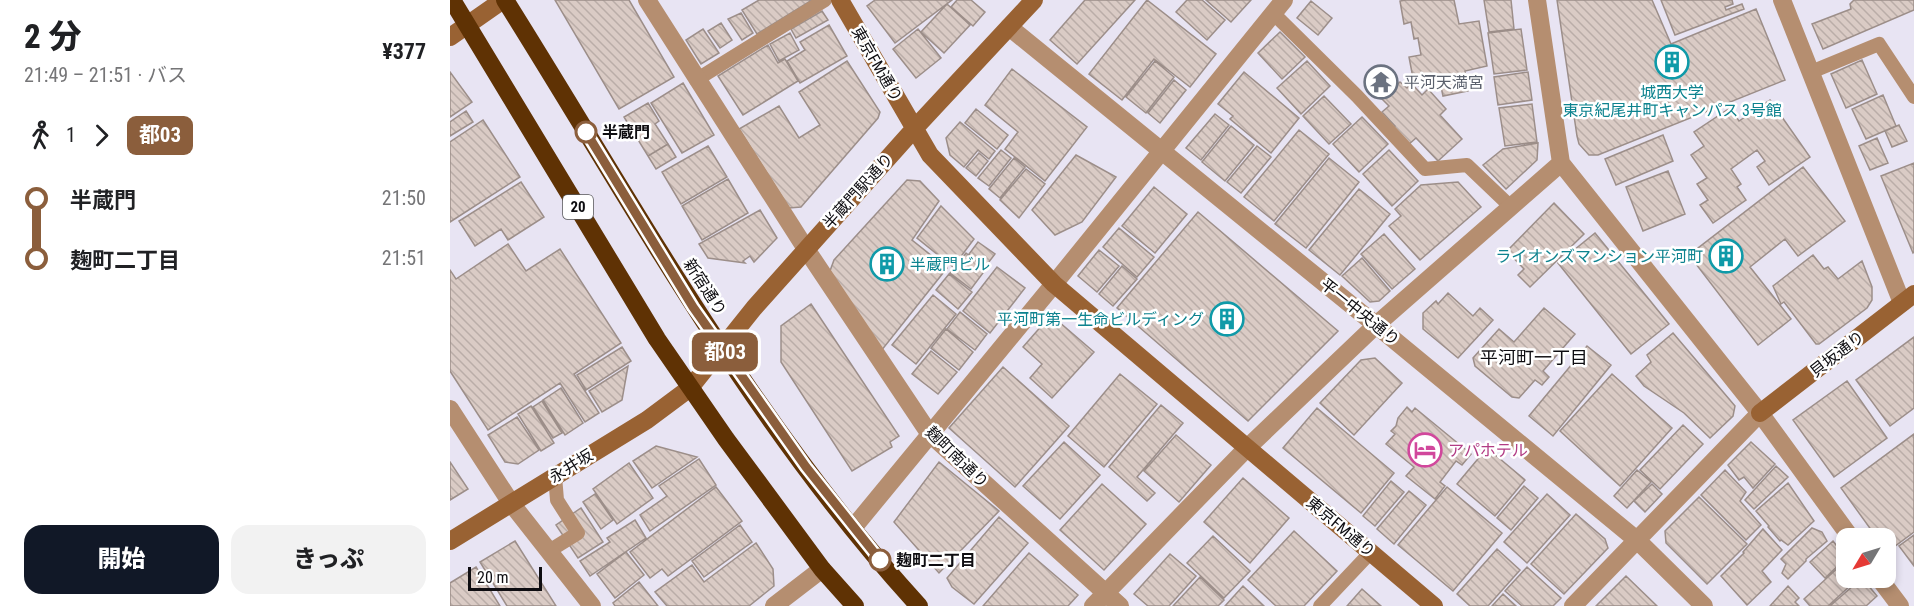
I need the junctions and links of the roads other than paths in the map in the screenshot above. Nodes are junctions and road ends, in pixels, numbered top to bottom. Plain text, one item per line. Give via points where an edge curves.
1 (452, 0) edge
2 (504, 0) edge
3 (647, 0) edge
4 (825, 0) edge
5 (840, 0) edge
6 (1538, 0) edge
7 (1782, 0) edge
8 (1029, 2) edge
9 (1279, 6) edge
10 (468, 25) junction
11 (1009, 27) junction
12 (450, 37) edge
13 (1811, 72) junction
14 (696, 80) junction
15 (1914, 97) edge
16 (914, 129) junction
17 (1161, 152) junction
18 (1561, 162) junction
19 (1510, 207) junction
20 (806, 249) junction
21 (1054, 284) junction
22 (1908, 299) edge
23 (1376, 325) junction
24 (722, 347) junction
25 (690, 388) junction
26 (450, 409) edge
27 (1760, 413) junction
28 (929, 434) junction
29 (1246, 449) junction
30 (555, 476) junction
31 (511, 503) junction
32 (853, 528) junction
33 (1844, 528) edge
34 (450, 541) edge
35 (1638, 541) junction
36 (549, 552) junction
37 (1371, 552) junction
38 (822, 569) junction
39 (1886, 588) edge
40 (1099, 600) edge
41 (592, 606) edge
42 (774, 606) edge
43 (855, 606) edge
44 (920, 606) edge
45 (1120, 606) edge
46 (1320, 606) edge
47 (1434, 606) edge
48 (1574, 606) edge
49 (1704, 606) edge
50 (1900, 606) edge

1 - 10 highway, 20
2 - 10 street
2 - 24 highway, 新宿通り via 693,307
3 - 14 street, 麹町南通り
4 - 14 lane
5 - 16 street, 東京FM通り
6 - 18 street
7 - 13 street
8 - 11 street, 半蔵門駅通り
9 - 17 street
9 - 19 lane via 1425,170 1467,165
10 - 12 street
10 - 25 highway, 20
11 - 16 street, 半蔵門駅通り
11 - 17 street, 平一中央通り
13 - 15 lane via 1879,44
13 - 22 street
14 - 20 street, 麹町南通り
16 - 20 street, 半蔵門駅通り
16 - 21 street, 東京FM通り via 930,155
17 - 21 street
17 - 23 street, 平一中央通り
18 - 19 street
18 - 27 street
19 - 23 street
20 - 24 street, 半蔵門駅通り
20 - 28 street, 麹町南通り
21 - 28 street
21 - 29 street, 東京FM通り
22 - 27 street, 貝坂通り
23 - 29 street
23 - 35 street, 平一中央通り
24 - 25 street, 半蔵門駅通り
24 - 32 highway, 新宿通り
25 - 30 street, 永井坂 via 647,420
25 - 38 highway, 20
26 - 31 street
27 - 33 street
27 - 35 street
28 - 32 street
28 - 40 street, 麹町南通り
29 - 37 street, 東京FM通り
29 - 40 street
30 - 31 street, 永井坂
30 - 36 lane via 557,500 579,533
31 - 34 street, 永井坂
31 - 36 street
32 - 44 highway, 新宿通り
35 - 48 street
35 - 49 street, 平一中央通り
36 - 41 street
37 - 46 lane
37 - 47 street, 東京FM通り
38 - 42 street
38 - 43 highway, 20
39 - 50 street
40 - 45 street, 麹町南通り

